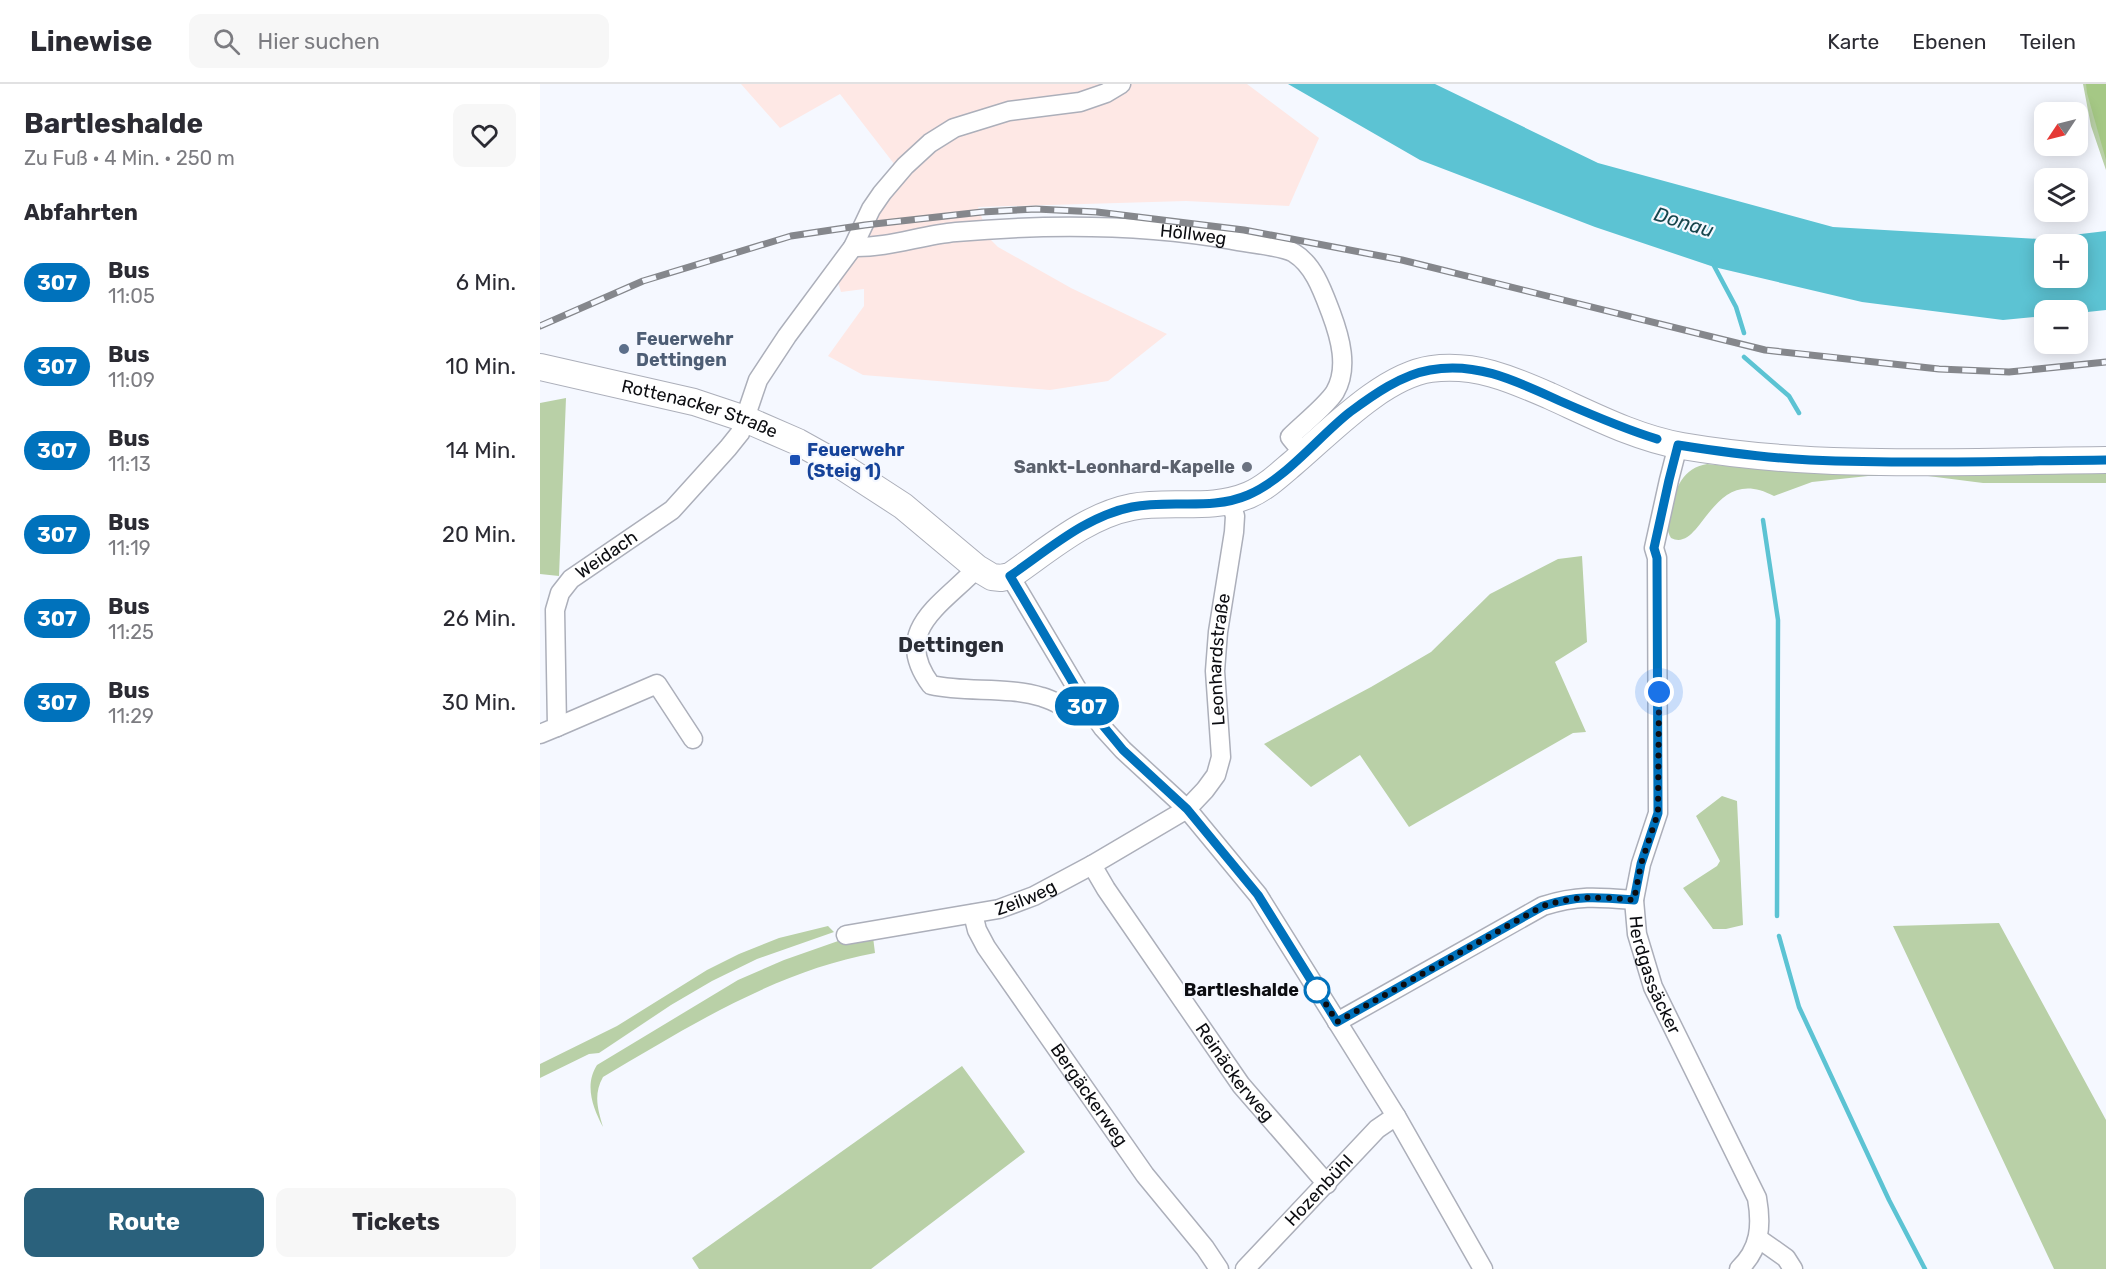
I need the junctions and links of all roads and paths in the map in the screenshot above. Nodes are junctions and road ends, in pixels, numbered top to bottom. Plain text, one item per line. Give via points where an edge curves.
1 (1121, 84) edge
2 (853, 247) junction
3 (540, 367) edge
4 (745, 419) junction
5 (1678, 445) junction
6 (1304, 454) junction
7 (2106, 460) edge
8 (1230, 501) junction
9 (977, 568) junction
10 (1010, 576) junction
11 (1086, 705) junction
12 (548, 730) edge
13 (693, 739) dead end
14 (1187, 809) junction
15 (1092, 865) junction
16 (1634, 900) junction
17 (973, 914) junction
18 (846, 934) dead end
19 (1337, 1022) junction
20 (1396, 1116) junction
21 (1327, 1184) junction
22 (1759, 1239) junction
23 (1219, 1269) edge
24 (1245, 1269) edge
25 (1483, 1269) edge
26 (1739, 1269) edge
27 (1793, 1269) edge

1 - 2 street via 1080,102 1009,111 948,132 905,166 882,193
2 - 4 street via 758,380
2 - 6 street, Höllweg via 874,248 952,232 1083,227 1204,236 1292,251 1310,265 1340,339 1340,378 1334,393 1290,437
3 - 4 main road, Rottenacker Straße via 694,402
4 - 9 main road, Rottenacker Straße via 843,467 903,506
4 - 12 street, Weidach via 728,448 672,510 571,579 560,593 555,610
5 - 6 main road via 1626,429 1504,376 1471,368 1431,369 1396,381 1350,412
5 - 7 main road via 1809,460
5 - 16 street, Herdgassäcker via 1654,548 1658,813
6 - 8 main road via 1268,484
8 - 10 main road via 1155,504 1103,516
8 - 14 street, Leonhardstraße via 1233,532 1215,670 1221,757 1216,775
9 - 10 main road, Rottenacker Straße via 992,577
9 - 11 street via 922,621 915,639 916,656 931,685 1042,697 1075,712
10 - 11 street
11 - 14 street via 1123,750
12 - 13 street, Weidach via 657,684
14 - 15 street, Zeilweg
14 - 19 street via 1258,895
15 - 17 street, Zeilweg via 1034,896
15 - 21 street, Reinäckerweg via 1241,1085
16 - 19 street via 1585,897 1543,906
16 - 22 street, Herdgassäcker via 1637,934 1653,987 1756,1198
17 - 18 street, Zeilweg
17 - 23 street, Bergäckerweg via 986,947 1145,1175
19 - 20 street
20 - 21 street, Hozenbühl via 1377,1130
20 - 25 street
21 - 24 street, Hozenbühl
22 - 26 street
22 - 27 street via 1786,1258

